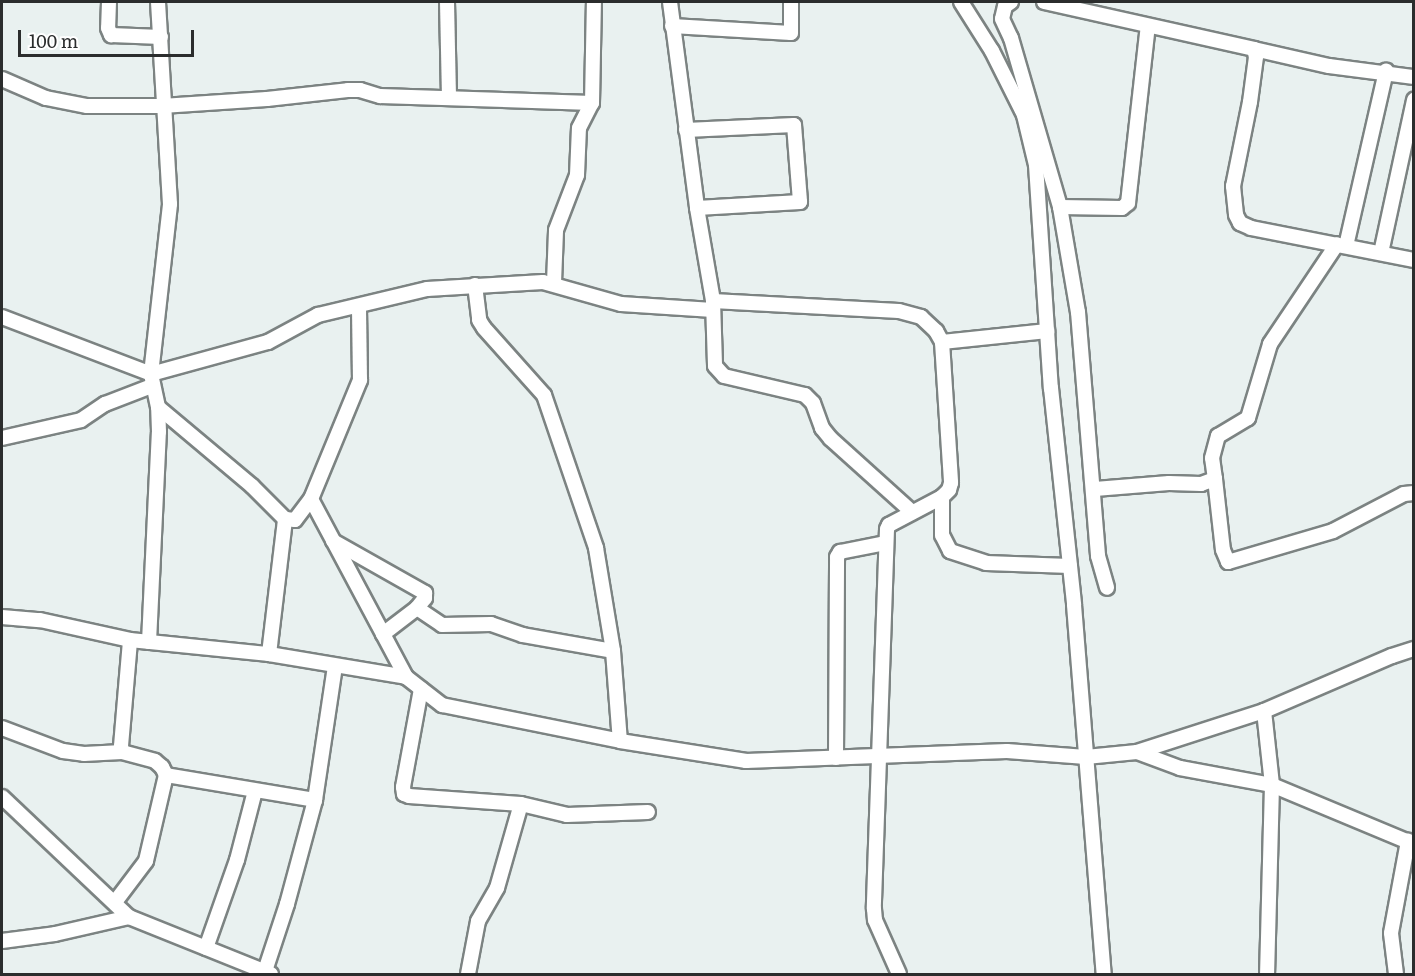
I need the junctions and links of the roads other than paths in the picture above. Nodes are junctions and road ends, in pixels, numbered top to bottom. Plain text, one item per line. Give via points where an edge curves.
1 (109, 2) edge
2 (158, 2) edge
3 (447, 2) edge
4 (594, 2) edge
5 (670, 2) edge
6 (791, 2) edge
7 (961, 2) edge
8 (1011, 2) edge
9 (1044, 2) edge
10 (672, 26) junction
11 (1148, 26) junction
12 (161, 37) junction
13 (1254, 49) junction
14 (1386, 71) junction
15 (1413, 76) edge
16 (2, 79) edge
17 (449, 97) junction
18 (1413, 100) edge
19 (592, 103) junction
20 (162, 106) junction
21 (686, 130) junction
22 (1059, 207) junction
23 (697, 208) junction
24 (1341, 245) junction
25 (1381, 253) junction
26 (1413, 260) edge
27 (554, 283) junction
28 (474, 285) junction
29 (713, 305) junction
30 (359, 307) junction
31 (2, 317) edge
32 (1047, 331) junction
33 (942, 342) junction
34 (151, 380) junction
35 (158, 407) junction
36 (2, 438) edge
37 (1215, 479) junction
38 (1095, 489) junction
39 (1413, 494) edge
40 (942, 497) junction
41 (311, 500) junction
42 (912, 512) junction
43 (285, 519) junction
44 (333, 541) junction
45 (886, 543) junction
46 (1070, 566) junction
47 (1107, 588) dead end
48 (417, 608) junction
49 (2, 616) edge
50 (383, 634) junction
51 (130, 639) junction
52 (149, 642) junction
53 (1413, 650) edge
54 (613, 651) junction
55 (269, 654) junction
56 (335, 666) junction
57 (406, 677) junction
58 (421, 689) junction
59 (1264, 711) junction
60 (2, 728) edge
61 (620, 741) junction
62 (123, 752) junction
63 (1137, 752) junction
64 (879, 756) junction
65 (1086, 757) junction
66 (836, 758) junction
67 (166, 775) junction
68 (1272, 784) junction
69 (255, 791) junction
70 (2, 798) edge
71 (315, 800) junction
72 (521, 804) junction
73 (648, 812) dead end
74 (1411, 843) edge
75 (115, 902) junction
76 (129, 916) junction
77 (2, 941) edge
78 (206, 948) junction
79 (267, 974) edge
80 (468, 975) edge
81 (899, 975) edge
82 (1104, 975) edge
83 (1267, 975) edge
84 (1396, 975) edge

1 - 12 street via 111,35
2 - 12 street
3 - 17 street
4 - 19 street
5 - 10 street
6 - 10 street via 791,33
7 - 32 street via 992,51 1024,115 1036,165
8 - 22 street via 1005,6 1002,19 1011,38
9 - 11 street
10 - 21 street
11 - 13 street
11 - 22 street via 1128,203 1122,208
12 - 20 street
13 - 14 street via 1329,66
13 - 24 street via 1250,102 1233,186 1236,214 1240,223 1251,228
14 - 15 street
14 - 24 street
16 - 20 street via 65,103
17 - 19 street
17 - 20 street via 380,96 348,90
18 - 25 street
19 - 27 street via 579,128 577,175 556,230
20 - 34 street via 170,204
21 - 23 street
21 - 23 street via 794,125 800,202
22 - 38 street via 1078,312
23 - 29 street
24 - 25 street
24 - 37 street via 1270,344 1248,418 1218,436 1212,458
25 - 26 street
27 - 28 street
27 - 29 street via 621,304
28 - 30 street via 427,289
28 - 54 street via 479,320 484,328 544,395 596,548
29 - 33 street via 899,311 921,317
29 - 42 street via 718,373 805,395 831,439
30 - 34 street via 304,320 268,342
30 - 41 street via 360,380
31 - 34 street
32 - 33 street
32 - 46 street
33 - 40 street via 951,483
34 - 35 street
34 - 36 street via 81,420
35 - 43 street
35 - 52 street
37 - 38 street via 1201,484
37 - 39 street via 1220,532 1228,562 1333,531 1404,494
38 - 47 street via 1098,556
40 - 42 street
40 - 46 street via 942,536 950,551 986,563
41 - 43 street via 295,520
41 - 44 street
42 - 45 street via 889,525
43 - 55 street
44 - 48 street via 420,588 425,598
44 - 50 street
45 - 64 street
45 - 66 street via 840,552 837,557
46 - 65 street
48 - 50 street
48 - 54 street via 442,625 491,624 523,635
49 - 51 street
50 - 57 street
51 - 52 street
51 - 62 street
52 - 55 street
53 - 59 street
54 - 61 street
55 - 56 street
56 - 57 street
56 - 71 street
57 - 58 street
58 - 61 street via 442,705
58 - 72 street via 404,794
59 - 63 street
59 - 68 street
60 - 62 street via 63,751
61 - 66 street via 723,759
62 - 67 street via 155,761
63 - 65 street
63 - 68 street via 1180,768
64 - 65 street via 1006,751
64 - 66 street
64 - 81 street via 875,920
65 - 82 street
67 - 69 street
67 - 75 street via 146,861
68 - 74 street
68 - 83 street
69 - 71 street
69 - 78 street via 234,871
70 - 75 street
71 - 79 street
72 - 73 street via 567,815
72 - 80 street via 497,888 478,921
74 - 84 street via 1391,933
75 - 76 street
76 - 77 street via 55,934
76 - 78 street
78 - 79 street

